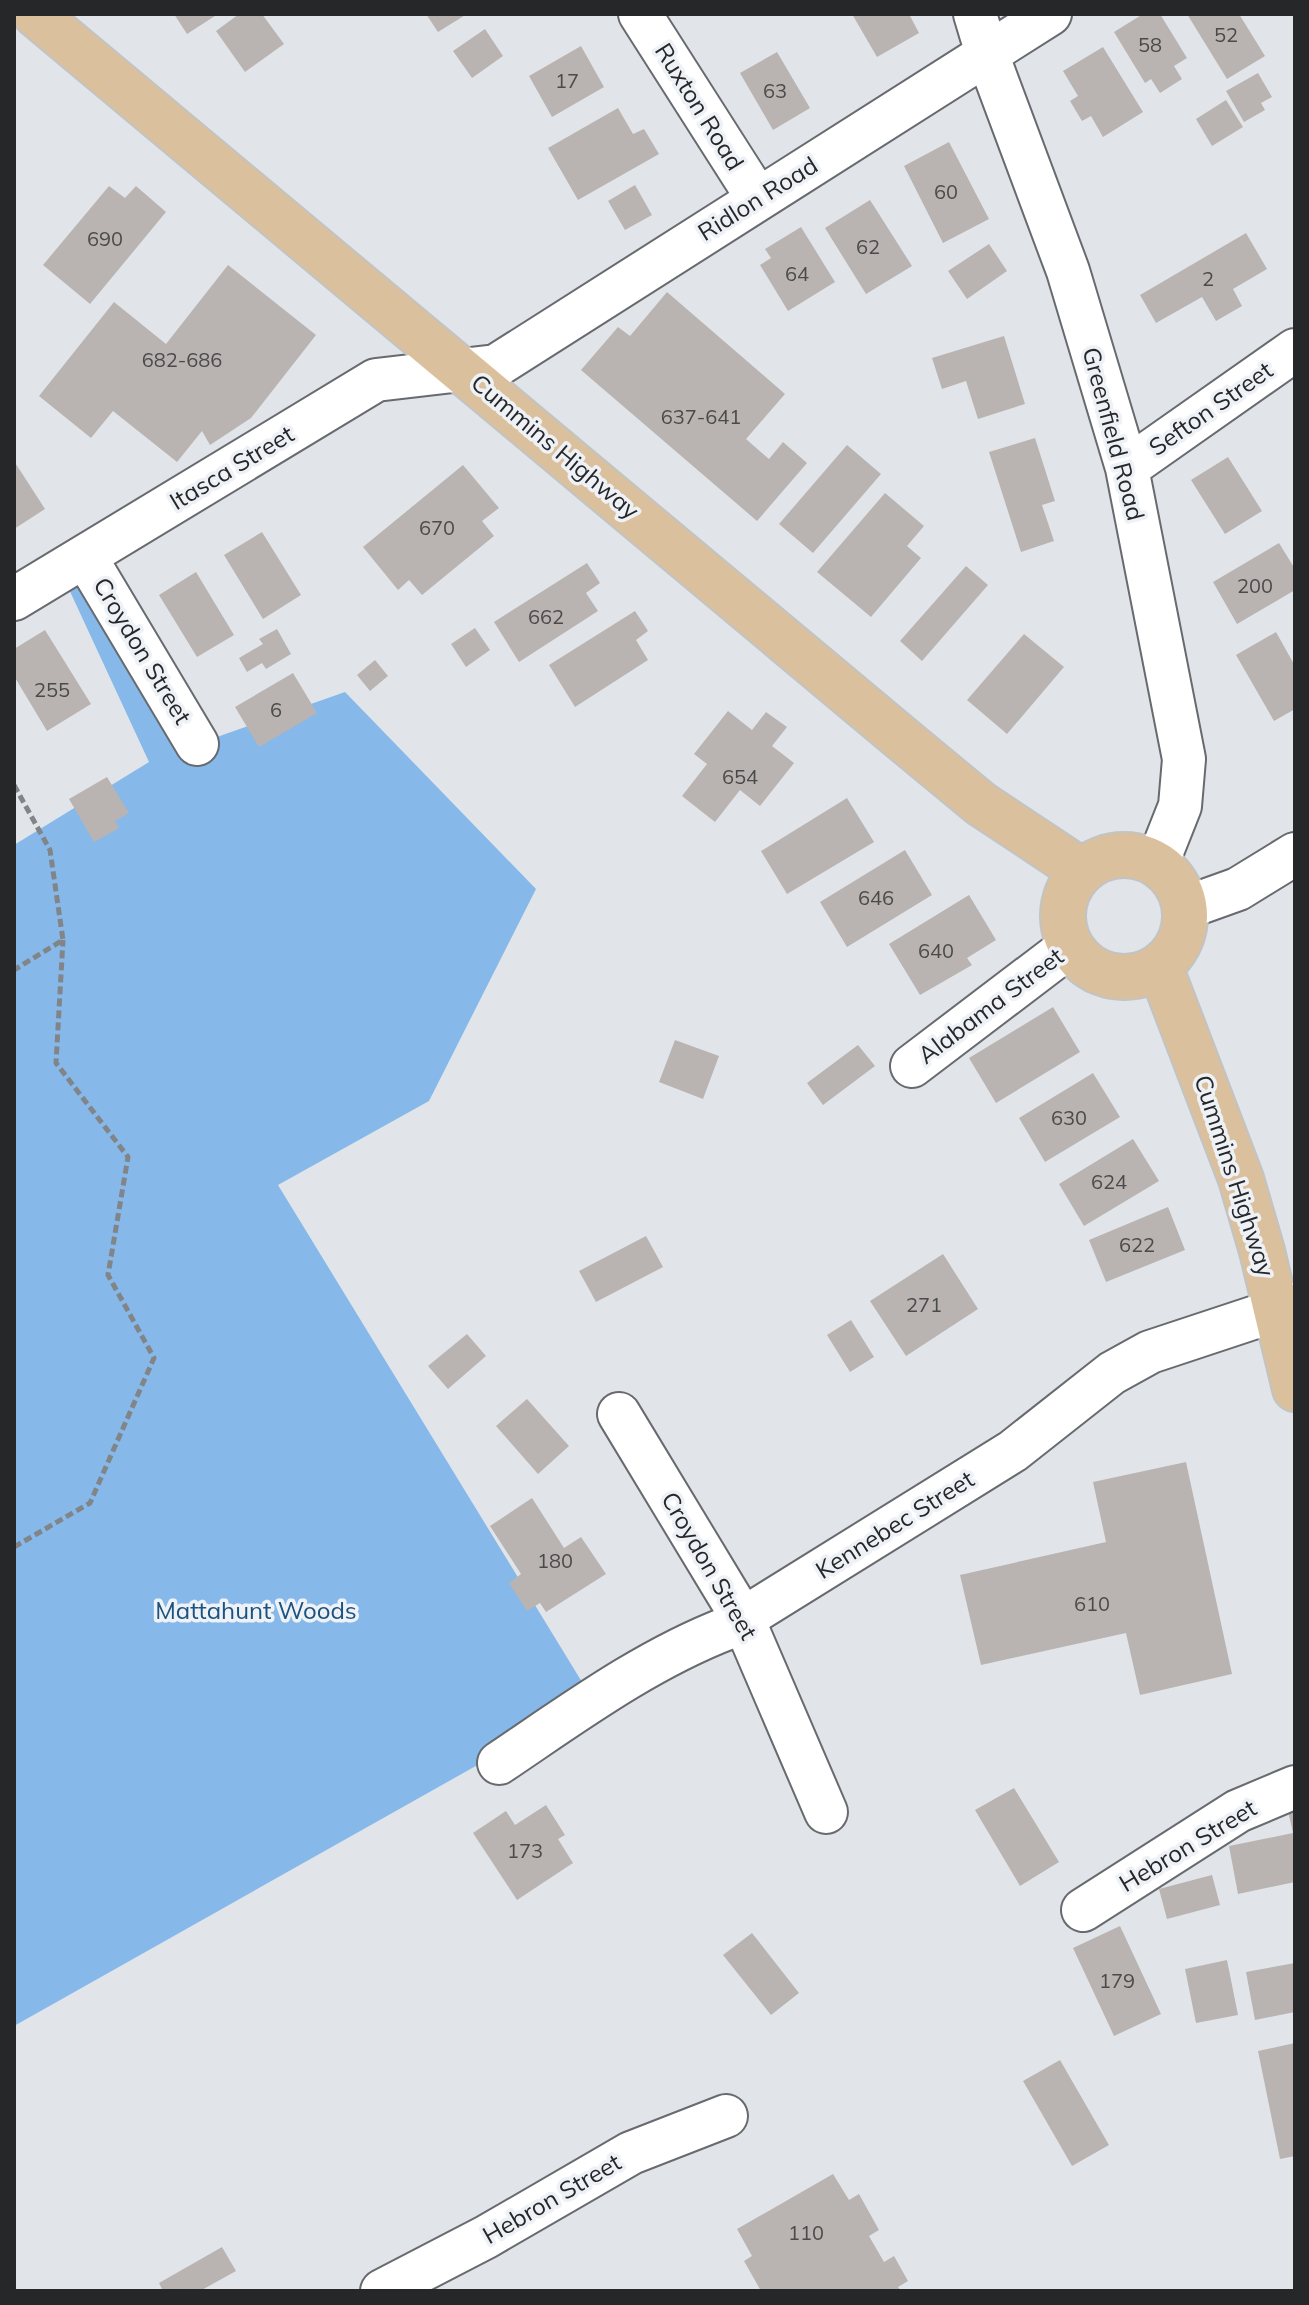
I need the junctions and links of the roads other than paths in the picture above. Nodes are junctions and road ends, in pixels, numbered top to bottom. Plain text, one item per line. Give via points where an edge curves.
1 (35, 14) edge
2 (640, 14) edge
3 (975, 14) edge
4 (1050, 14) edge
5 (987, 54) junction
6 (758, 199) junction
7 (1295, 350) edge
8 (461, 370) junction
9 (1127, 468) junction
10 (86, 558) junction
11 (14, 599) edge
12 (197, 744) dead end
13 (1295, 854) edge
14 (1157, 864) junction
15 (1082, 871) junction
16 (1185, 908) junction
17 (1070, 946) junction
18 (1160, 967) junction
19 (912, 1066) dead end
20 (1286, 1307) edge
21 (1295, 1389) edge
22 (619, 1414) dead end
23 (743, 1619) junction
24 (499, 1763) dead end
25 (1295, 1787) edge
26 (826, 1812) dead end
27 (1083, 1910) dead end
28 (726, 2116) dead end
29 (382, 2291) edge

1 - 8 main road, Cummins Highway
2 - 6 street, Ruxton Road
3 - 5 street, Greenfield Road
4 - 5 street, Ridlon Road
5 - 6 street, Ridlon Road
5 - 9 street, Greenfield Road via 1068,271
6 - 8 street, Ridlon Road via 496,366
7 - 9 street, Sefton Street
8 - 10 street, Itasca Street via 376,380
8 - 15 main road, Cummins Highway via 981,804
9 - 14 street, Greenfield Road via 1184,759 1180,806
10 - 11 street, Itasca Street
10 - 12 street, Croydon Street
13 - 16 street via 1238,889
14 - 15 main road via 1119,854
14 - 16 main road via 1173,877
15 - 17 main road via 1063,906
16 - 18 main road via 1183,935
17 - 18 main road via 1100,973 1141,976
17 - 19 street, Alabama Street
18 - 20 main road, Cummins Highway
20 - 21 main road, Cummins Highway
20 - 23 street, Kennebec Street via 1150,1352 1112,1373 1013,1451
22 - 23 street, Croydon Street
23 - 24 street, Kennebec Street via 689,1643
23 - 26 street, Croydon Street
25 - 27 street, Hebron Street via 1238,1811
28 - 29 street, Hebron Street via 631,2153

